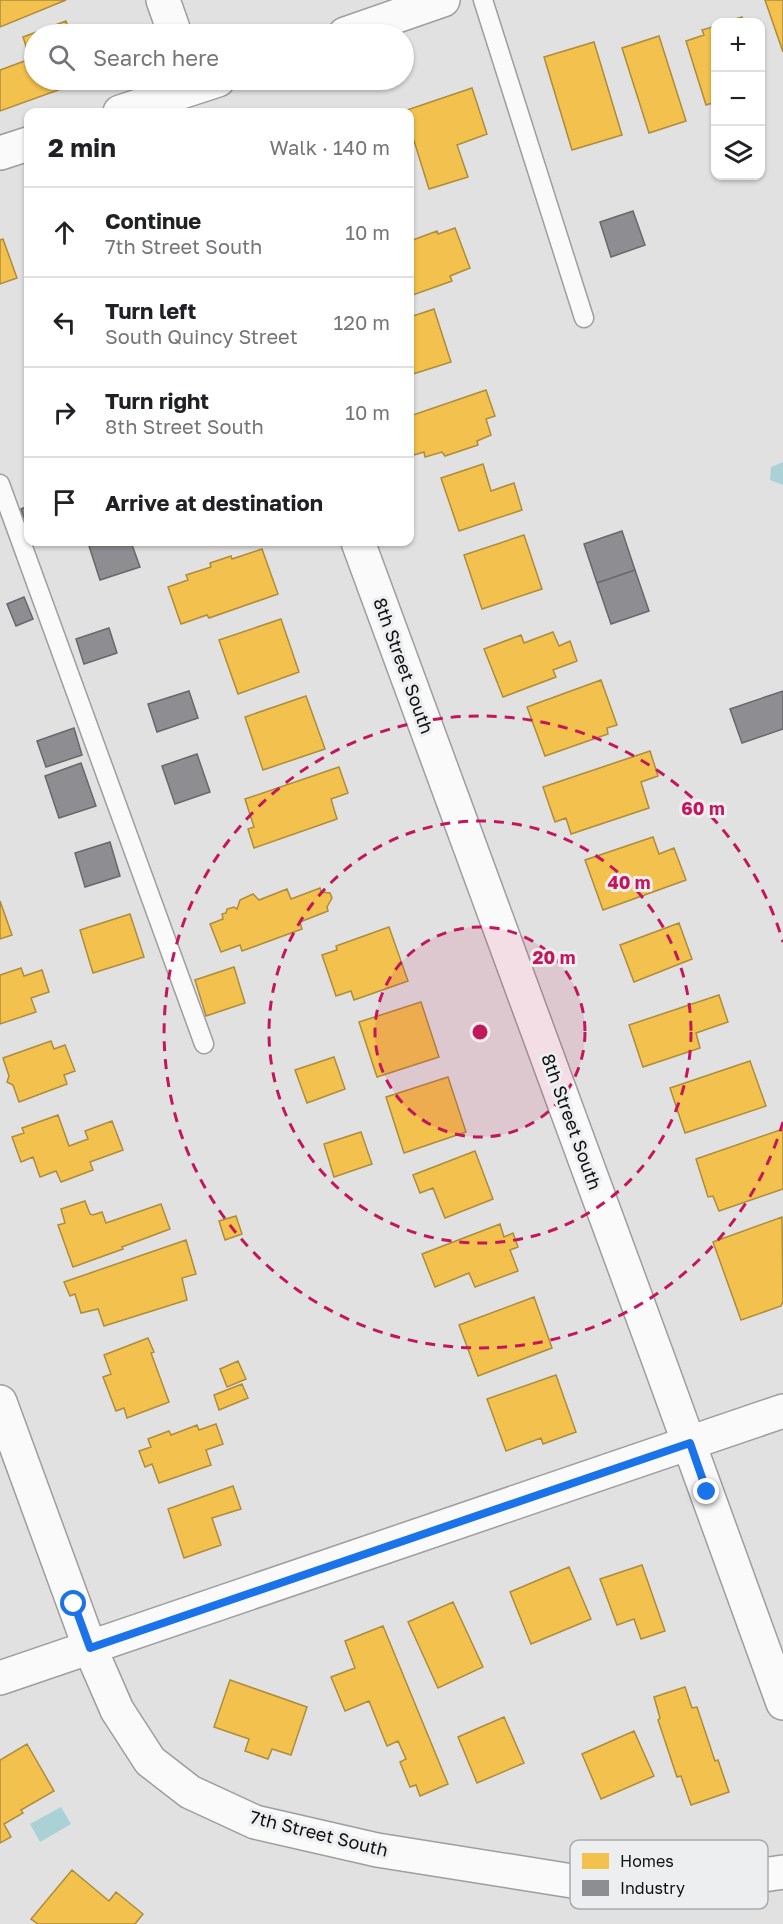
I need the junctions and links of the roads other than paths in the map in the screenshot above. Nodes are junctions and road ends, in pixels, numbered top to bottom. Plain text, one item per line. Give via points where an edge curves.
1 (163, 0) edge
2 (443, 0) edge
3 (483, 0) edge
4 (171, 24) edge
5 (374, 24) edge
6 (201, 90) edge
7 (135, 108) edge
8 (24, 145) edge
9 (0, 153) edge
10 (584, 318) dead end
11 (0, 484) edge
12 (359, 546) edge
13 (204, 1044) dead end
14 (0, 1402) edge
15 (783, 1411) edge
16 (690, 1443) junction
17 (90, 1648) junction
18 (0, 1678) edge
19 (783, 1704) edge
20 (783, 1872) edge
21 (768, 1874) edge
22 (570, 1881) edge

1 - 4 street
2 - 5 street
3 - 10 lane
6 - 7 street
8 - 9 street
11 - 13 lane
12 - 16 street, 8th Street South
14 - 17 street, 7th Street South
15 - 16 street
16 - 17 street
16 - 19 street, 8th Street South
17 - 18 street
17 - 22 street, 7th Street South via 117,1710 150,1761 190,1792 255,1822 378,1850
20 - 21 street, 7th Street South

